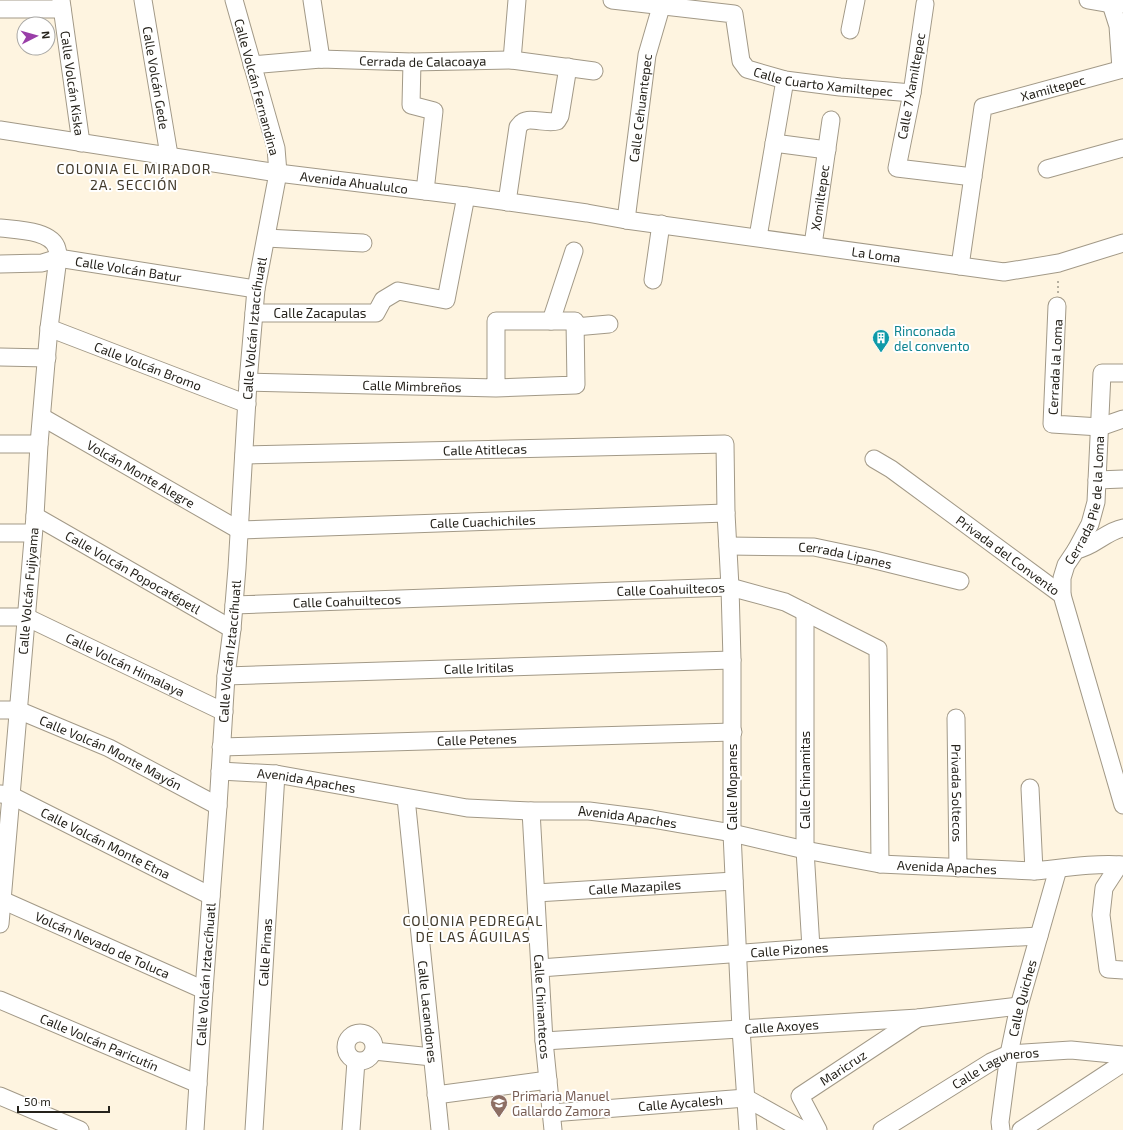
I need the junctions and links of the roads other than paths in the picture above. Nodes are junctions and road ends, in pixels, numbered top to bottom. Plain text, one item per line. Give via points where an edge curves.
1 (143, 0) edge
2 (234, 0) edge
3 (312, 0) edge
4 (517, 0) edge
5 (612, 0) edge
6 (856, 0) edge
7 (1088, 0) edge
8 (664, 3) edge
9 (62, 4) edge
10 (925, 4) dead end
11 (1117, 4) edge
12 (0, 9) edge
13 (850, 30) dead end
14 (321, 59) junction
15 (512, 60) junction
16 (412, 62) junction
17 (252, 65) junction
18 (568, 67) junction
19 (1122, 69) edge
20 (594, 71) dead end
21 (785, 80) junction
22 (912, 93) junction
23 (831, 120) dead end
24 (0, 130) edge
25 (82, 143) junction
26 (774, 143) junction
27 (1123, 148) edge
28 (827, 150) junction
29 (169, 156) junction
30 (1046, 169) dead end
31 (278, 174) junction
32 (973, 177) junction
33 (425, 191) junction
34 (466, 196) junction
35 (507, 202) junction
36 (626, 220) junction
37 (661, 224) junction
38 (0, 228) edge
39 (758, 237) junction
40 (266, 238) junction
41 (363, 243) dead end
42 (1123, 243) edge
43 (813, 245) junction
44 (574, 252) dead end
45 (58, 258) junction
46 (0, 264) edge
47 (960, 266) junction
48 (653, 280) dead end
49 (256, 290) junction
50 (1057, 306) road end
51 (254, 313) junction
52 (551, 321) junction
53 (609, 324) dead end
54 (575, 327) junction
55 (50, 328) junction
56 (0, 357) edge
57 (48, 358) junction
58 (1123, 373) edge
59 (248, 382) junction
60 (496, 388) junction
61 (246, 404) junction
62 (42, 417) junction
63 (1123, 419) edge
64 (1100, 427) junction
65 (0, 444) edge
66 (40, 444) junction
67 (725, 444) joint
68 (244, 455) junction
69 (874, 459) dead end
70 (1123, 479) edge
71 (1097, 480) junction
72 (726, 513) junction
73 (35, 516) junction
74 (1123, 528) edge
75 (239, 530) junction
76 (0, 533) edge
77 (33, 533) junction
78 (728, 546) junction
79 (1076, 550) junction
80 (960, 581) dead end
81 (730, 587) junction
82 (1062, 595) junction
83 (234, 605) junction
84 (805, 612) junction
85 (0, 617) edge
86 (26, 617) junction
87 (232, 629) junction
88 (732, 660) junction
89 (226, 676) junction
90 (0, 710) edge
91 (18, 710) junction
92 (224, 712) junction
93 (956, 718) dead end
94 (733, 732) junction
95 (221, 747) junction
96 (220, 771) junction
97 (276, 774) junction
98 (1030, 788) dead end
99 (5, 794) edge
100 (406, 798) junction
101 (1123, 805) edge
102 (218, 806) junction
103 (531, 811) junction
104 (732, 832) junction
105 (805, 850) junction
106 (880, 864) junction
107 (1121, 865) edge
108 (958, 868) junction
109 (1058, 869) junction
110 (1034, 871) junction
111 (2, 880) edge
112 (734, 881) junction
113 (536, 893) junction
114 (211, 896) junction
115 (2, 900) junction
116 (0, 924) edge
117 (1039, 936) junction
118 (811, 948) junction
119 (738, 953) junction
120 (540, 968) junction
121 (1123, 970) edge
122 (204, 990) junction
123 (0, 1000) edge
124 (1019, 1006) junction
125 (918, 1018) junction
126 (741, 1029) junction
127 (544, 1041) junction
128 (374, 1051) junction
129 (1009, 1054) junction
130 (1123, 1055) edge
131 (432, 1057) junction
132 (356, 1061) junction
133 (1123, 1064) edge
134 (548, 1080) junction
135 (198, 1084) junction
136 (436, 1095) junction
137 (0, 1096) edge
138 (746, 1098) junction
139 (552, 1122) edge
140 (80, 1130) edge
141 (195, 1130) edge
142 (254, 1130) edge
143 (351, 1130) edge
144 (440, 1130) edge
145 (748, 1130) edge
146 (803, 1130) edge
147 (818, 1130) edge
148 (882, 1130) edge
149 (1001, 1130) edge
150 (1021, 1130) edge

1 - 29 street, Calle Volcán Gede
2 - 17 street, Calle Volcán Fernandina
3 - 14 street
4 - 15 street
5 - 8 street
6 - 13 street
7 - 11 street
8 - 21 street, Calle Cuarto Xamiltepec via 734,14 741,61 747,69
8 - 36 street, Calle Cehuantepec via 647,55
9 - 12 street
9 - 25 street, Calle Volcán Kiska
10 - 22 street, Calle 7 Xamiltepec
11 - 19 street
14 - 16 street, Cerrada de Calacoaya
14 - 17 street, Cerrada de Calacoaya
15 - 16 street, Cerrada de Calacoaya
15 - 18 street, Cerrada de Calacoaya
16 - 33 street via 411,105 434,111
17 - 31 street, Calle Volcán Fernandina via 276,148
18 - 20 street, Cerrada de Calacoaya
18 - 35 street via 557,121 523,122 518,127
19 - 32 street, Xamiltepec via 983,108
21 - 22 street, Calle Cuarto Xamiltepec
21 - 26 street
22 - 32 street, Calle 7 Xamiltepec via 897,168
23 - 28 street, Xomiltepec
24 - 25 street, Avenida Ahualulco
25 - 29 street, Avenida Ahualulco
26 - 28 street, Xomiltepec
26 - 39 street
27 - 30 street
28 - 43 street, Xomiltepec
29 - 31 street, Avenida Ahualulco
31 - 33 street, Avenida Ahualulco
31 - 40 street, Calle Volcán Iztaccíhuatl
32 - 47 street
33 - 34 street, Avenida Ahualulco
34 - 35 street, Avenida Ahualulco
34 - 51 street, Calle Zacapulas via 446,300 398,291 383,300 376,313
35 - 36 street, Avenida Ahualulco
36 - 37 street, La Loma
37 - 39 street, La Loma
37 - 48 street
38 - 45 street via 48,237 54,242
39 - 43 street, La Loma
40 - 41 street
40 - 49 street, Calle Volcán Iztaccíhuatl
42 - 47 street, La Loma via 1059,262 1004,272
43 - 47 street, La Loma
44 - 52 street
45 - 46 street, Calle Volcán Batur via 42,263
45 - 49 street, Calle Volcán Batur
45 - 55 street, Calle Volcán Fujiyama
49 - 51 street, Calle Volcán Iztaccíhuatl
50 - 64 street, Cerrada la Loma via 1052,424
51 - 59 street, Calle Volcán Iztaccíhuatl
52 - 54 street via 575,321
52 - 60 street via 496,321
53 - 54 street
54 - 60 street, Calle Mimbreños via 576,385
55 - 57 street, Calle Volcán Fujiyama
55 - 61 street, Calle Volcán Bromo
56 - 57 street
57 - 62 street, Calle Volcán Fujiyama
58 - 64 street, Cerrada Pie de la Loma via 1102,373
59 - 60 street, Calle Mimbreños
59 - 61 street, Calle Volcán Iztaccíhuatl
61 - 68 street, Calle Volcán Iztaccíhuatl
62 - 66 street, Calle Volcán Fujiyama
62 - 75 street, Volcán Monte Alegre
63 - 64 street
64 - 71 street, Cerrada Pie de la Loma
65 - 66 street
66 - 73 street, Calle Volcán Fujiyama
67 - 68 street, Calle Atitlecas
67 - 72 street, Calle Mopanes
68 - 75 street, Calle Volcán Iztaccíhuatl
69 - 82 street, Privada del Convento
70 - 71 street
71 - 79 street, Cerrada Pie de la Loma via 1096,502 1090,524
72 - 75 street, Calle Cuachichiles
72 - 78 street, Calle Mopanes
73 - 77 street, Calle Volcán Fujiyama
73 - 87 street, Calle Volcán Popocatépetl
74 - 79 street via 1085,548
75 - 83 street, Calle Volcán Iztaccíhuatl
76 - 77 street
77 - 86 street, Calle Volcán Fujiyama
78 - 80 street, Cerrada Lipanes via 814,547
78 - 81 street, Calle Mopanes
79 - 82 street, Cerrada Pie de la Loma via 1066,565 1062,578
81 - 83 street, Calle Coahuiltecos
81 - 84 street, Calle Coahuiltecos via 785,602
81 - 88 street, Calle Mopanes
82 - 101 street, Privada del Convento
83 - 87 street, Calle Volcán Iztaccíhuatl
84 - 105 street, Calle Chinamitas
84 - 106 street, Calle Coahuiltecos via 878,649
85 - 86 street
86 - 91 street, Calle Volcán Fujiyama
86 - 92 street, Calle Volcán Himalaya
87 - 89 street, Calle Volcán Iztaccíhuatl
88 - 89 street, Calle Iritilas
88 - 94 street, Calle Mopanes
89 - 92 street, Calle Volcán Iztaccíhuatl
90 - 91 street, Calle Volcán Monte Mayón
91 - 99 street, Calle Volcán Fujiyama
91 - 102 street, Calle Volcán Monte Mayón via 109,748
92 - 95 street, Calle Volcán Iztaccíhuatl
93 - 108 street, Privada Soltecos
94 - 95 street, Calle Petenes
94 - 104 street, Calle Mopanes
95 - 96 street, Calle Volcán Iztaccíhuatl
96 - 97 street, Avenida Apaches
96 - 102 street, Calle Volcán Iztaccíhuatl
97 - 100 street, Avenida Apaches
97 - 142 street, Calle Pimas
98 - 110 street
99 - 111 street, Calle Volcán Fujiyama
99 - 114 street, Calle Volcán Monte Etna
100 - 103 street, Avenida Apaches via 466,808
100 - 131 street, Calle Lacandones
102 - 114 street, Calle Volcán Iztaccíhuatl
103 - 104 street, Avenida Apaches via 589,811 652,818
103 - 113 street, Calle Chinantecos
104 - 105 street, Avenida Apaches
104 - 112 street, Calle Mopanes
105 - 106 street, Avenida Apaches
105 - 118 street, Calle Chinamitas
106 - 108 street, Avenida Apaches
107 - 109 street, Avenida Apaches via 1080,865
107 - 121 street via 1104,888 1101,915 1108,969
108 - 110 street, Avenida Apaches
109 - 110 street, Avenida Apaches
109 - 117 street, Calle Quiches
111 - 115 street, Calle Volcán Fujiyama
112 - 113 street, Calle Mazapiles
112 - 119 street, Calle Mopanes
113 - 120 street, Calle Chinantecos
114 - 122 street, Calle Volcán Iztaccíhuatl
115 - 116 street, Calle Volcán Fujiyama
115 - 122 street, Volcán Nevado de Toluca
117 - 118 street, Calle Pizones
117 - 124 street, Calle Quiches
118 - 119 street, Calle Pizones
119 - 120 street, Calle Pizones
119 - 126 street, Calle Mopanes
120 - 127 street, Calle Chinantecos
122 - 135 street, Calle Volcán Iztaccíhuatl
123 - 135 street, Calle Volcán Paricutín
124 - 125 street, Calle Axoyes
124 - 129 street, Calle Quiches
125 - 126 street, Calle Axoyes
125 - 147 street, Maricruz via 800,1096
126 - 127 street, Calle Axoyes
126 - 138 street, Calle Mopanes
127 - 134 street, Calle Chinantecos
128 - 131 street
128 - 132 street via 367,1060
128 - 132 street via 374,1043 369,1036 360,1032 351,1036 345,1049 349,1057
129 - 130 street, Calle Laguneros via 1071,1050
129 - 148 street, Calle Laguneros via 991,1062
129 - 149 street, Calle Quiches
131 - 136 street, Calle Lacandones
132 - 143 street
133 - 150 street
134 - 136 street
134 - 139 street, Calle Chinantecos
135 - 141 street, Calle Volcán Iztaccíhuatl
136 - 144 street, Calle Lacandones
137 - 140 street
138 - 139 street, Calle Aycalesh
138 - 145 street, Calle Mopanes
138 - 146 street

